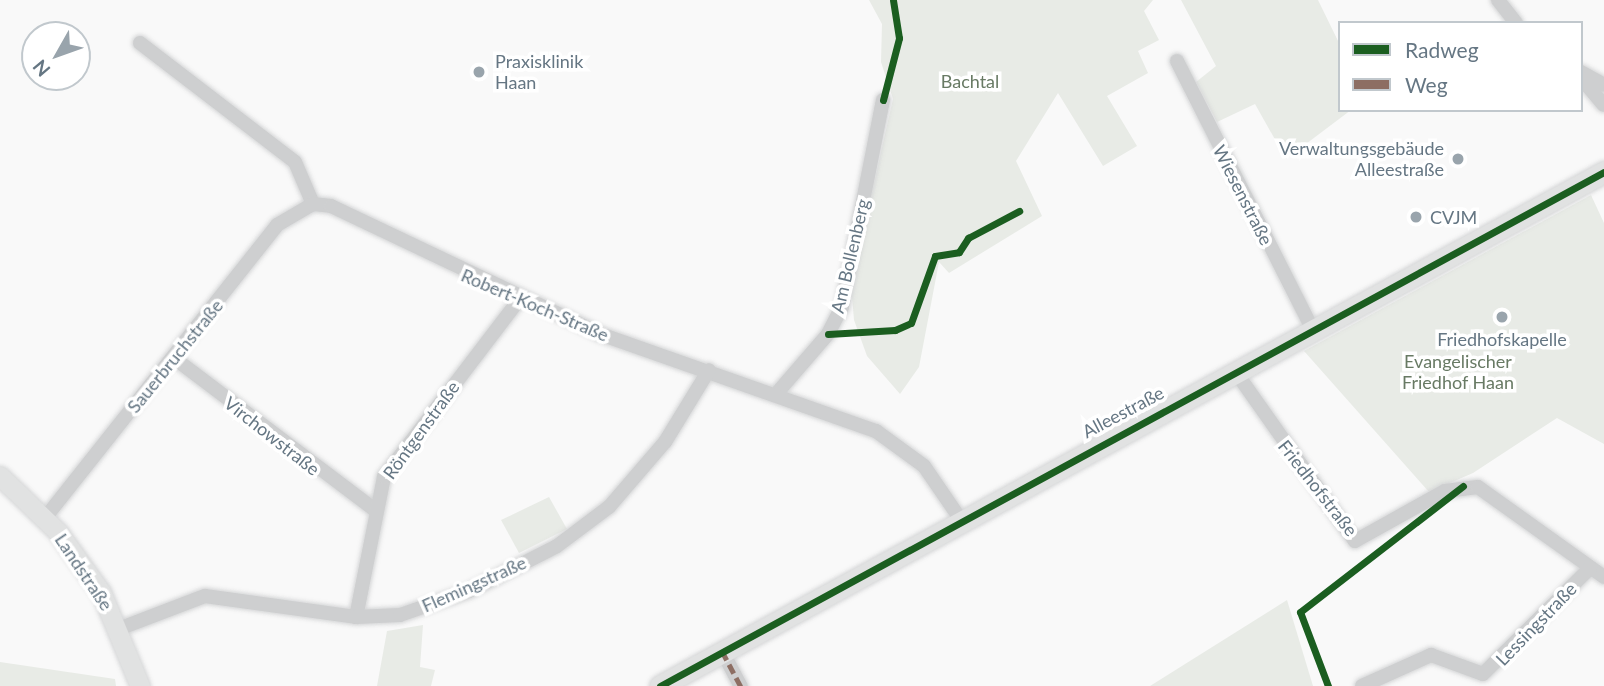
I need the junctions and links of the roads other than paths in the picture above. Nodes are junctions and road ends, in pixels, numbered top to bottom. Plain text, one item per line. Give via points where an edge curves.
1 (1498, 0) edge
2 (1514, 21) edge
3 (140, 43) dead end
4 (1177, 61) dead end
5 (1583, 73) edge
6 (1583, 80) edge
7 (1604, 85) edge
8 (883, 100) dead end
9 (1604, 105) edge
10 (1604, 172) edge
11 (313, 204) junction
12 (518, 301) junction
13 (1312, 328) junction
14 (174, 358) junction
15 (709, 370) junction
16 (1235, 371) junction
17 (777, 393) junction
18 (0, 476) edge
19 (373, 509) junction
20 (45, 518) junction
21 (961, 520) junction
22 (1590, 568) junction
23 (1604, 577) edge
24 (356, 617) junction
25 (121, 628) junction
26 (722, 651) junction
27 (139, 686) edge
28 (660, 686) edge
29 (741, 686) edge
30 (1362, 686) edge

1 - 2 street
3 - 11 street via 295,162
4 - 13 street, Wiesenstraße
5 - 7 street
6 - 9 street
8 - 17 street, Am Bollenberg via 842,307 828,334
10 - 13 main road, Alleestraße
11 - 12 street, Robert-Koch-Straße via 331,206
11 - 14 street, Sauerbruchstraße via 277,225
12 - 15 street, Robert-Koch-Straße
12 - 19 street, Röntgenstraße via 384,477
13 - 16 main road, Alleestraße
14 - 19 street, Virchowstraße
14 - 20 street, Sauerbruchstraße
15 - 17 street, Robert-Koch-Straße
15 - 24 street, Flemingstraße via 665,442 580,531 442,602 400,615
16 - 21 main road, Alleestraße
16 - 22 street, Friedhofstraße via 1355,541 1463,486 1478,487
17 - 21 street, Robert-Koch-Straße via 901,446
18 - 20 main road, Landstraße
19 - 24 street, Röntgenstraße
20 - 25 main road, Landstraße via 102,592
21 - 26 main road, Alleestraße
22 - 23 street, Friedhofstraße
22 - 30 street, Lessingstraße via 1483,674 1431,655
24 - 25 street, Flemingstraße via 205,596
25 - 27 main road, Landstraße
26 - 28 main road, Alleestraße
26 - 29 street

